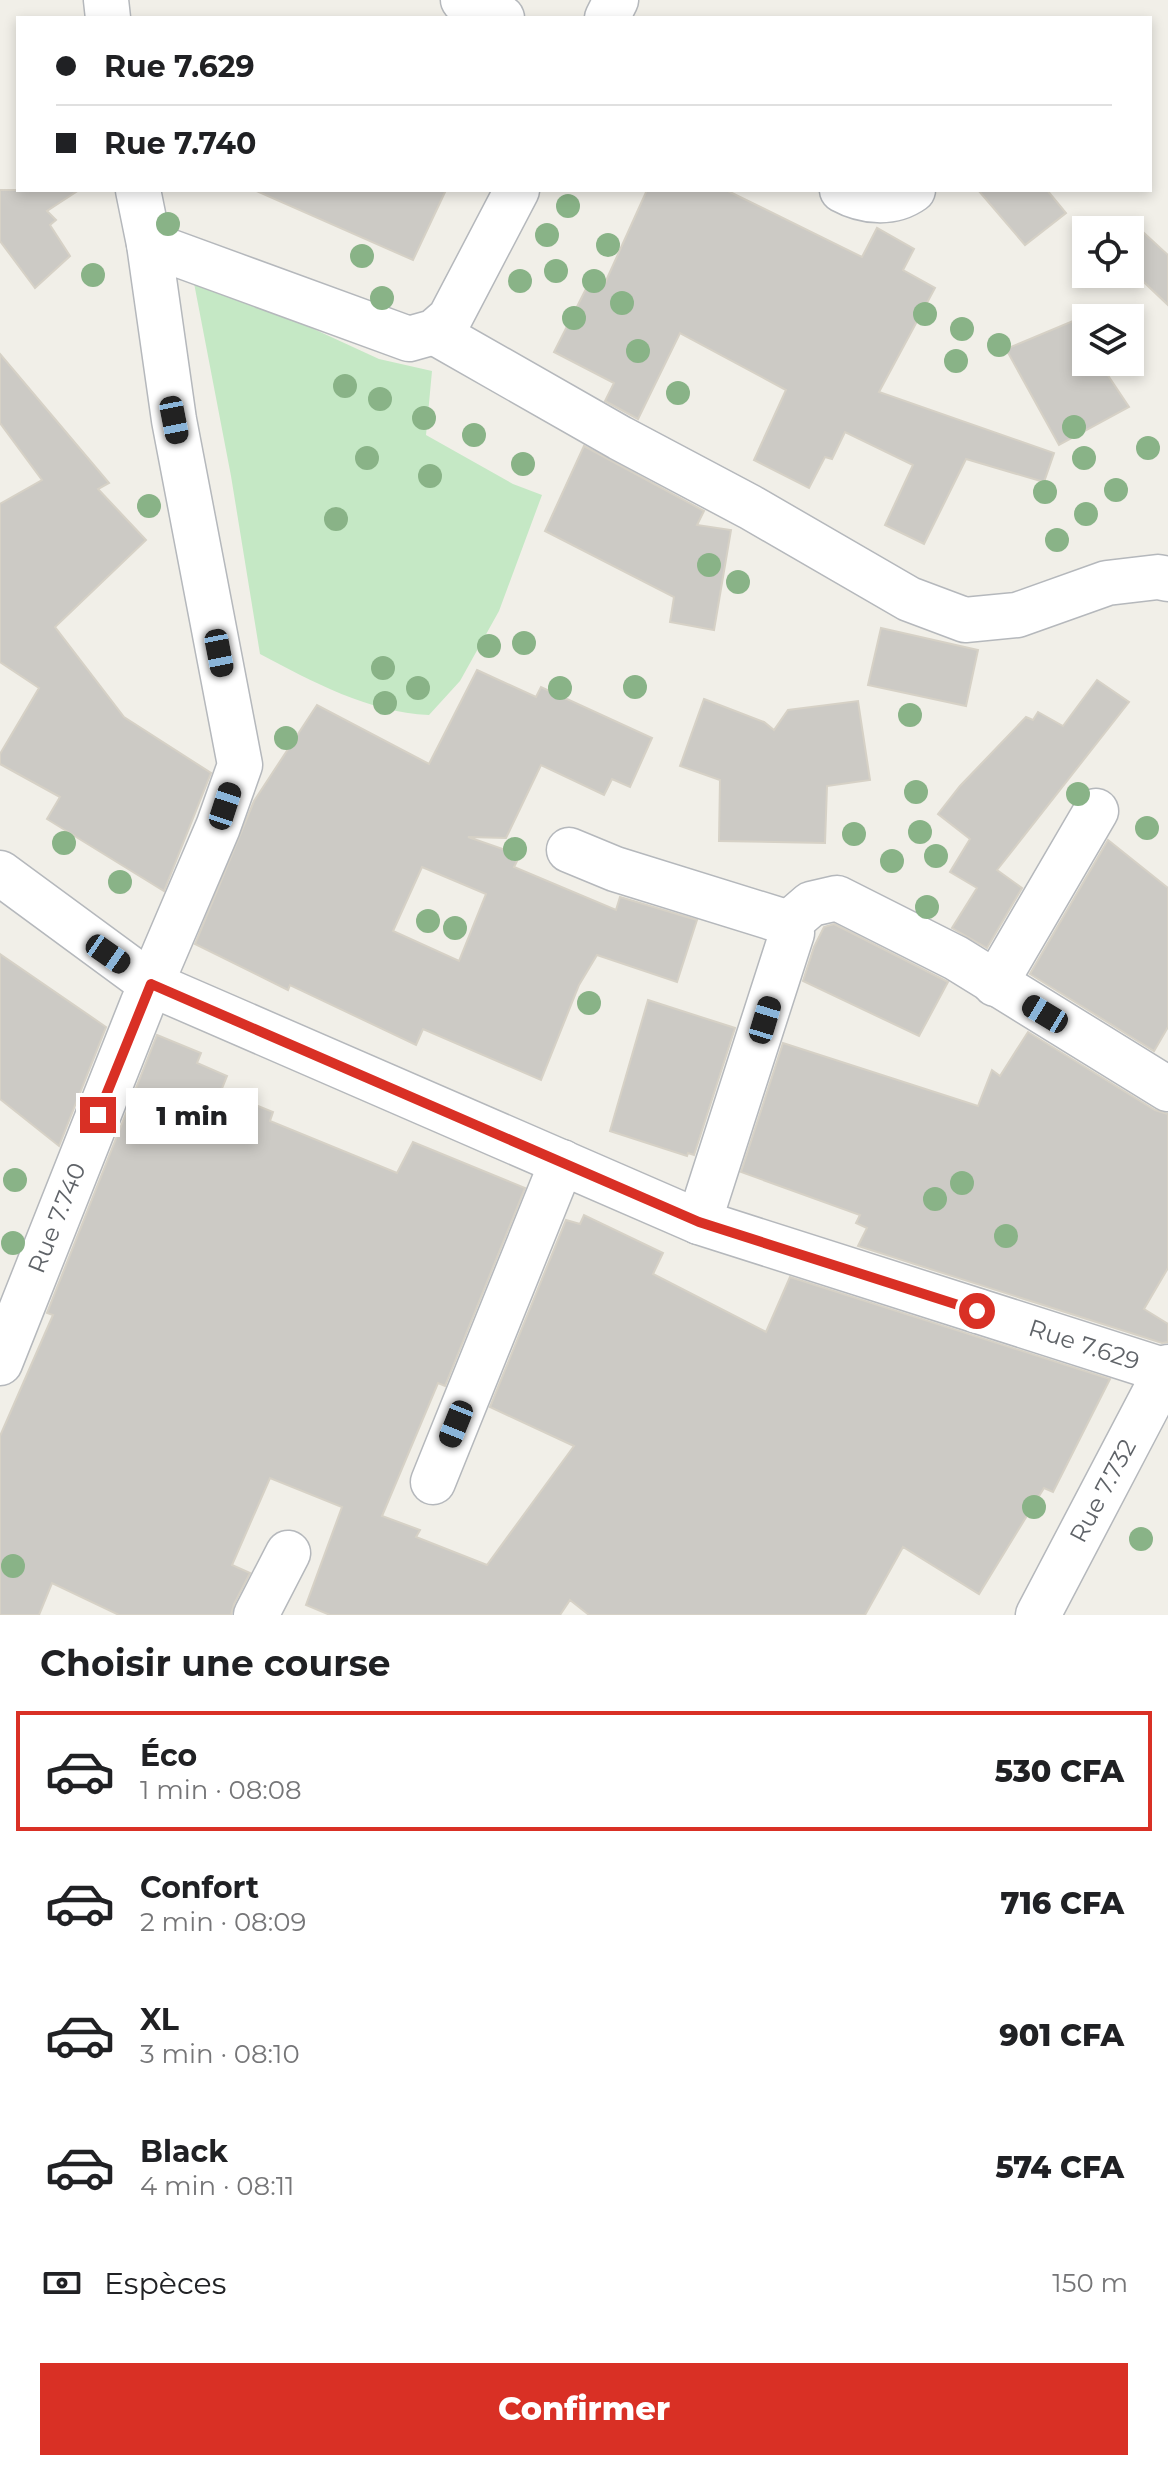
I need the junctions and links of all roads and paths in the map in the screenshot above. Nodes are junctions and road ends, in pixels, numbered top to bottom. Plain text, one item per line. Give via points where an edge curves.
1 (463, 0) edge
2 (498, 16) edge
3 (138, 192) edge
4 (516, 192) edge
5 (846, 192) edge
6 (910, 192) edge
7 (149, 244) junction
8 (434, 332) junction
9 (1168, 579) edge
10 (1096, 811) dead end
11 (569, 850) dead end
12 (0, 873) edge
13 (789, 923) junction
14 (151, 984) junction
15 (995, 984) junction
16 (1168, 1089) edge
17 (562, 1162) junction
18 (699, 1222) junction
19 (0, 1363) edge
20 (1167, 1369) edge
21 (433, 1482) dead end
22 (288, 1553) dead end
23 (256, 1615) edge
24 (1038, 1615) edge

1 - 2 street
3 - 7 street, Rue 7.740
4 - 8 street via 450,318
5 - 6 street via 875,201
7 - 8 street via 409,339
7 - 14 street, Rue 7.740 via 174,420 240,765
8 - 9 street via 898,593 965,620 1017,615 1107,583
10 - 15 street
11 - 13 street
12 - 14 street, Rue 7.629
13 - 15 street via 811,904 837,898 956,958
13 - 18 street via 792,933
14 - 17 street, Rue 7.629
14 - 19 street, Rue 7.740
15 - 16 street
17 - 18 street, Rue 7.629
17 - 21 street
18 - 20 street, Rue 7.629
20 - 24 street, Rue 7.732
22 - 23 street

